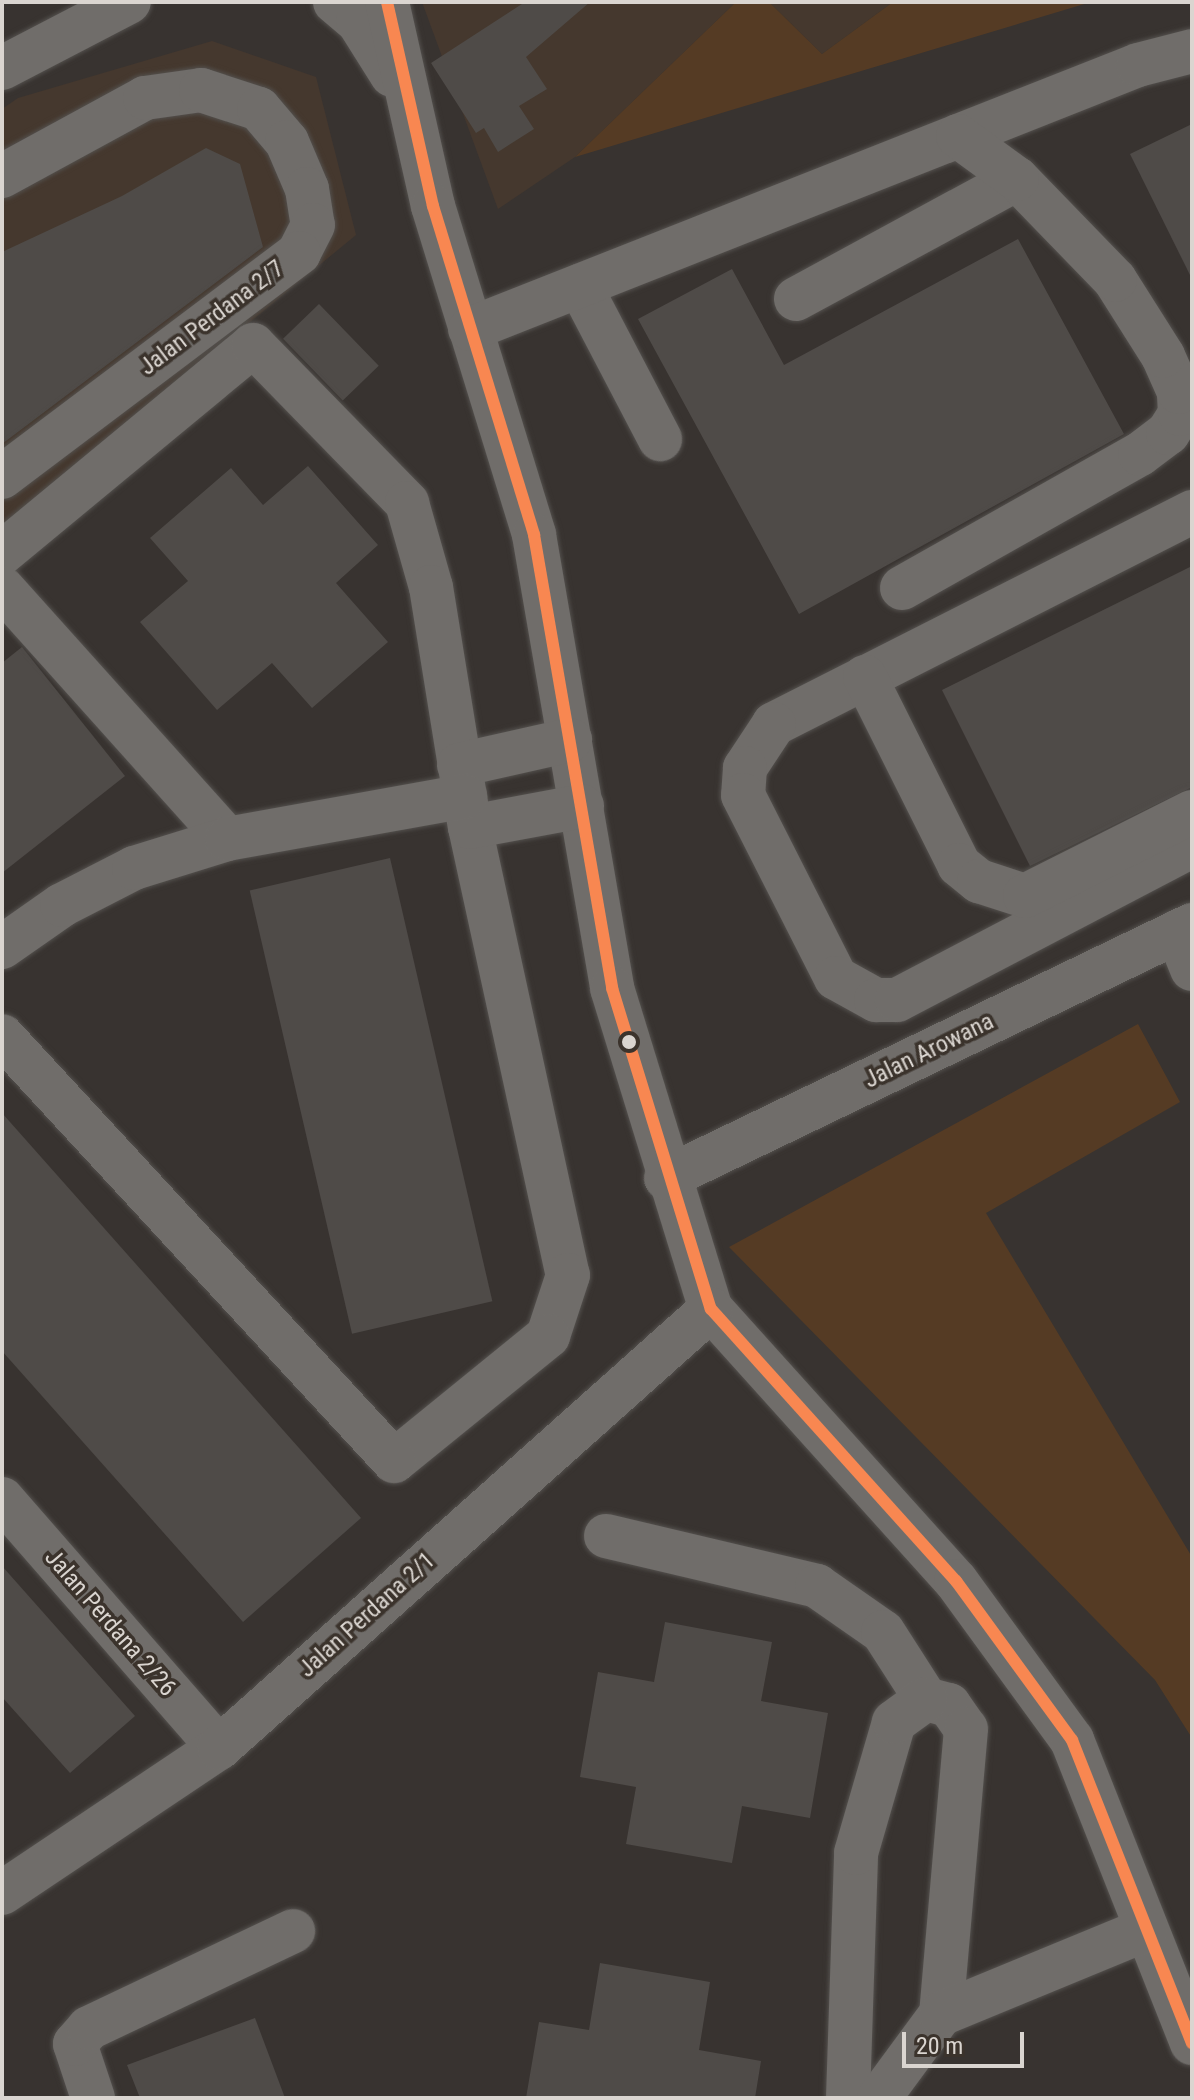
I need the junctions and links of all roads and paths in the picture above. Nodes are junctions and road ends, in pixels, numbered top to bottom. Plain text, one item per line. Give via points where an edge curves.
1 (129, 2) edge
2 (335, 2) edge
3 (387, 2) edge
4 (1192, 51) edge
5 (2, 68) edge
6 (402, 91) junction
7 (958, 136) junction
8 (2, 176) edge
9 (1017, 179) junction
10 (580, 286) junction
11 (796, 299) dead end
12 (470, 329) junction
13 (660, 439) dead end
14 (2, 477) edge
15 (1192, 512) edge
16 (2, 553) edge
17 (2, 588) edge
18 (902, 588) dead end
19 (865, 677) junction
20 (570, 740) junction
21 (464, 796) junction
22 (582, 806) junction
23 (1192, 812) edge
24 (227, 839) junction
25 (1192, 846) edge
26 (1187, 942) edge
27 (2, 947) edge
28 (2, 1036) edge
29 (666, 1178) junction
30 (711, 1309) junction
31 (2, 1499) edge
32 (606, 1536) dead end
33 (926, 1699) junction
34 (219, 1748) junction
35 (2, 1893) edge
36 (1145, 1930) junction
37 (293, 1931) dead end
38 (941, 2014) junction
39 (1192, 2043) edge
40 (93, 2098) edge
41 (848, 2098) edge
42 (879, 2098) edge

1 - 5 street
2 - 6 street via 358,21
3 - 6 street
4 - 7 street via 1138,65
6 - 12 street
7 - 9 street
7 - 10 street
8 - 14 street, Jalan Perdana 2/7 via 145,98 201,90 259,109 287,142 307,189 313,225 299,253
9 - 11 street
9 - 18 street via 1115,280 1163,356 1179,392 1180,414 1168,433 1140,454
10 - 12 street
10 - 13 street
12 - 20 street via 534,535
15 - 19 street
16 - 21 street via 253,345 407,503 431,587
17 - 24 street
19 - 23 street via 959,865 979,881 1025,896
19 - 25 street via 774,724 745,768 743,795 836,978 855,994 897,1000
20 - 21 street
20 - 22 street
21 - 22 street
21 - 24 street
21 - 28 street via 568,1275 548,1336 394,1461
22 - 29 street via 612,988
24 - 27 street via 134,868 62,905
26 - 29 street, Jalan Arowana
29 - 30 street
30 - 34 street, Jalan Perdana 2/1
30 - 36 street via 956,1581 1072,1740
31 - 34 street, Jalan Perdana 2/26
32 - 33 street via 817,1586 883,1632
33 - 38 street via 949,1705 966,1729
33 - 41 street via 894,1722 856,1853
34 - 35 street, Jalan Perdana 2/1
36 - 38 street
36 - 39 street
37 - 40 street via 89,2028 75,2044
38 - 42 street

